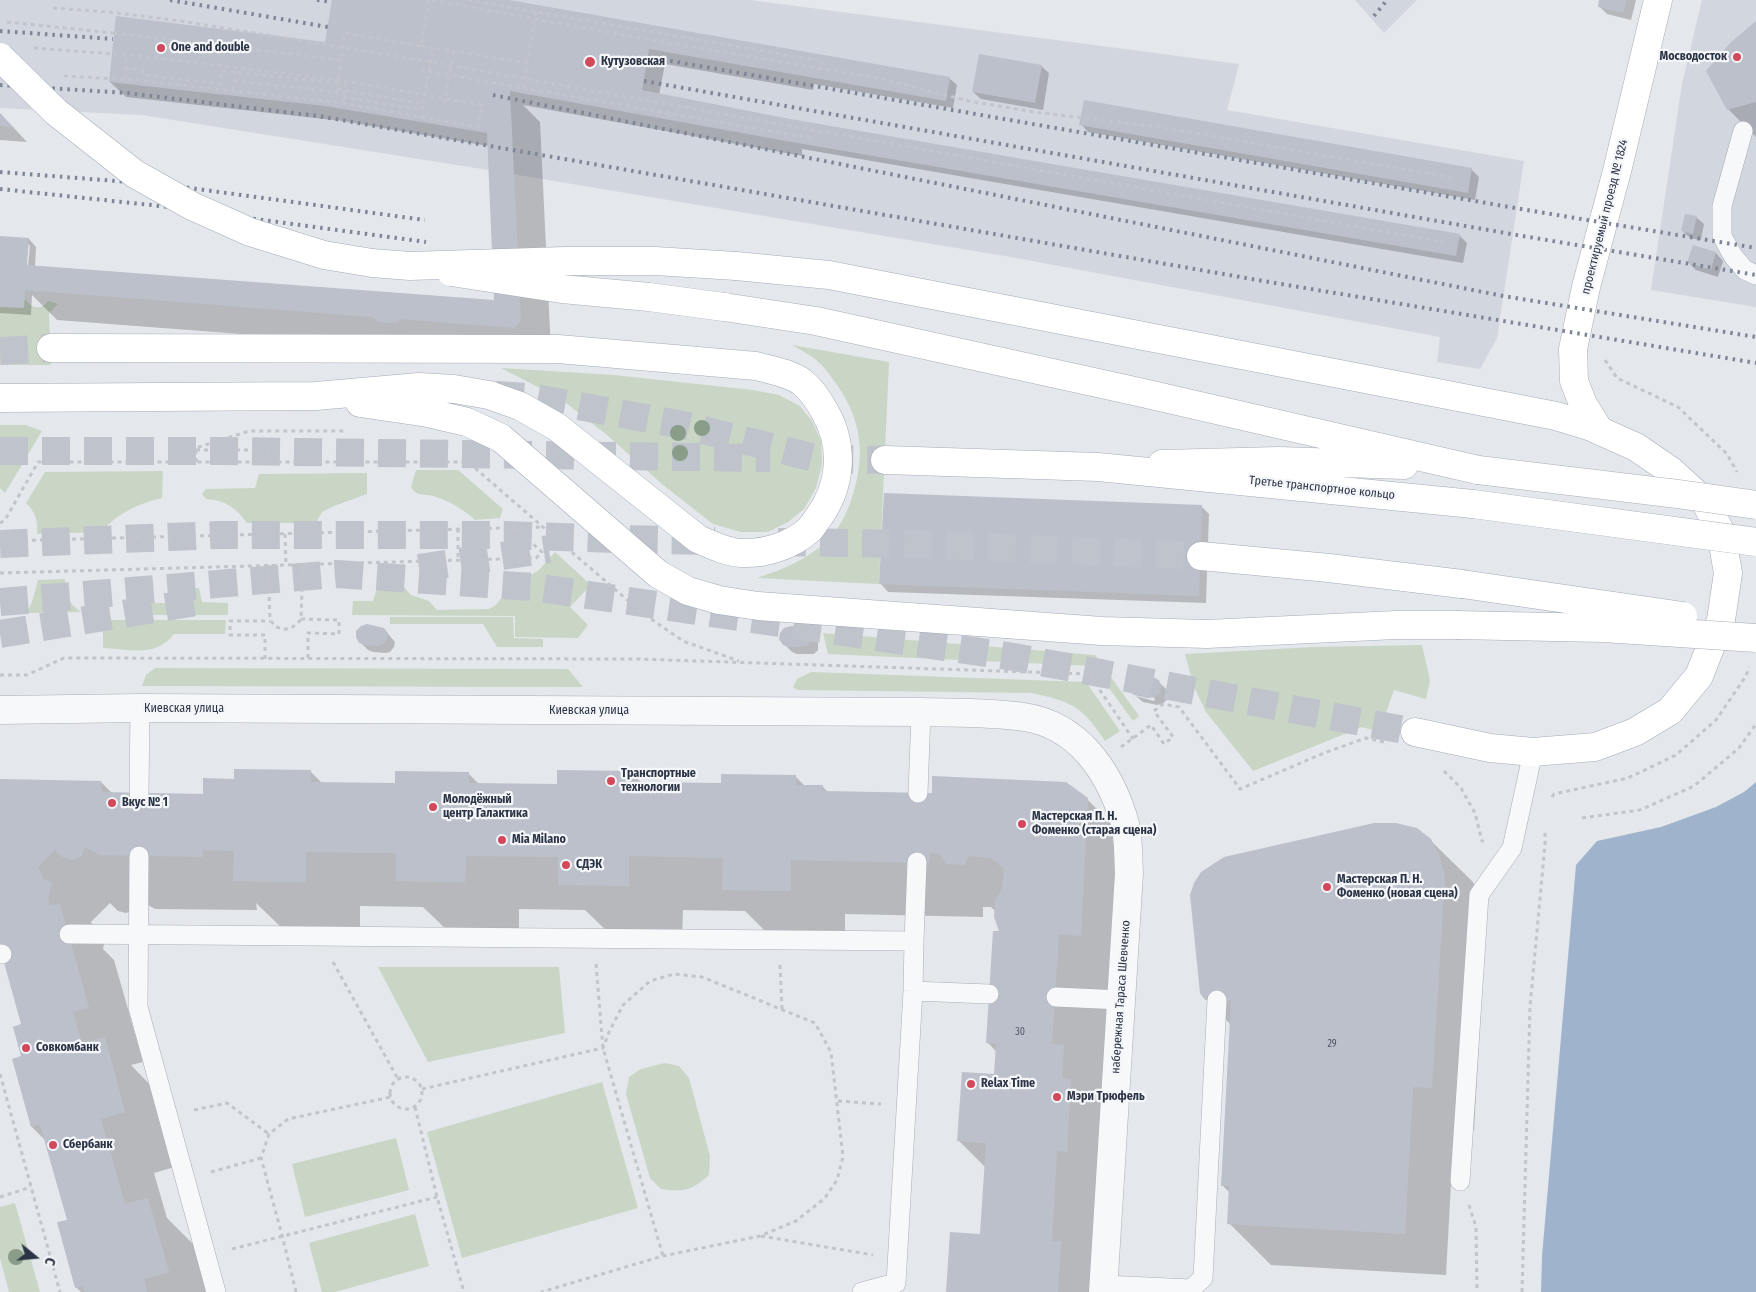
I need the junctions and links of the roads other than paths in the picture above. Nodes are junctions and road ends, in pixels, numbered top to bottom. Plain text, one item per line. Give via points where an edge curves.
1 (1658, 0) edge
2 (0, 57) edge
3 (1743, 131) dead end
4 (410, 266) junction
5 (1756, 275) edge
6 (52, 348) tunnel mouth
7 (316, 396) junction
8 (0, 398) edge
9 (1598, 430) junction
10 (885, 460) tunnel mouth
11 (1098, 466) junction
12 (1478, 470) junction
13 (1756, 505) edge
14 (1756, 542) edge
15 (1201, 556) tunnel mouth
16 (1756, 627) edge
17 (1756, 638) edge
18 (140, 708) junction
19 (0, 710) edge
20 (921, 712) junction
21 (1415, 732) tunnel mouth
22 (1533, 752) junction
23 (918, 792) dead end
24 (139, 793) dead end
25 (1124, 821) joint
26 (139, 856) dead end
27 (917, 862) dead end
28 (69, 934) dead end
29 (138, 934) junction
30 (914, 941) junction
31 (913, 991) junction
32 (989, 994) dead end
33 (1056, 997) dead end
34 (1121, 1000) junction
35 (1217, 1000) dead end
36 (1460, 1181) road end
37 (896, 1287) edge
38 (1103, 1289) edge
39 (216, 1292) edge
40 (862, 1292) edge

1 - 9 main road, проектируемый проезд № 1824 via 1573,349 1574,381
2 - 4 main road, bridge via 56,112 135,174 192,206 250,232 324,255
3 - 5 lane via 1722,206 1722,236 1745,270
4 - 9 main road, bridge via 637,261 830,275 1556,416
4 - 12 main road, bridge via 562,289 649,297 816,320
6 - 7 main road via 558,349 756,366 782,372 801,382 816,397 833,425 839,457 836,487 809,530 789,543 765,552 740,553 698,539 557,427 520,406 489,395 419,387
7 - 8 main road
7 - 17 main road, bridge via 428,413 467,422 501,438 658,574 688,591 719,600 758,606 1112,631 1207,634 1456,625 1603,628
9 - 22 main road via 1636,447 1671,471 1706,503 1721,533 1728,572 1721,620 1699,676 1670,711 1636,732 1595,747
10 - 11 main road, Третье транспортное кольцо
11 - 12 main road via 1279,461
11 - 14 main road, Третье транспортное кольцо, bridge via 1473,504
12 - 13 main road, bridge
15 - 16 main road, bridge via 1462,584
18 - 19 street, Киевская улица
18 - 20 street, Киевская улица
18 - 24 lane
20 - 23 lane
20 - 25 street, Киевская улица via 1025,717 1053,725 1072,736 1098,764
21 - 22 main road via 1490,748
22 - 36 lane via 1512,848 1479,895
25 - 34 street, набережная Тараса Шевченко via 1129,873
26 - 29 lane
27 - 30 lane
28 - 29 lane
29 - 30 lane
29 - 39 lane via 138,1008
30 - 31 lane
31 - 32 lane
31 - 37 lane
33 - 34 lane
34 - 38 street, набережная Тараса Шевченко
35 - 38 lane via 1203,1278 1191,1289
37 - 40 lane

